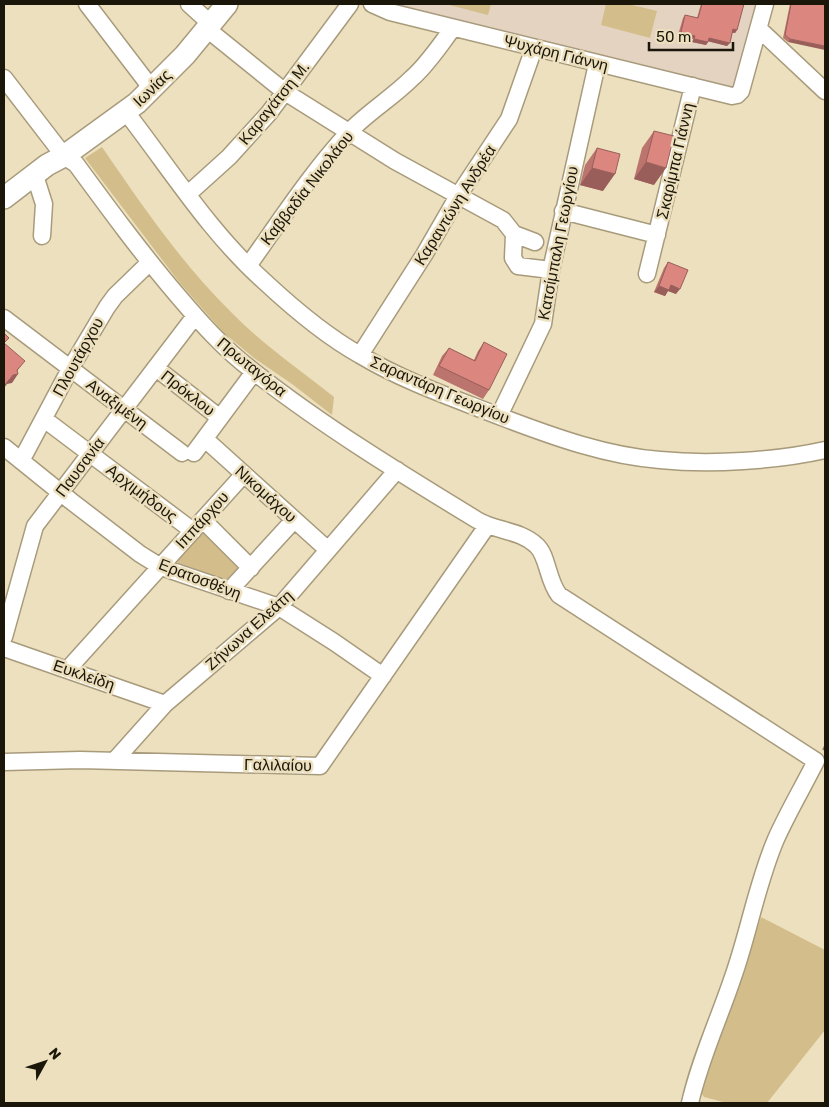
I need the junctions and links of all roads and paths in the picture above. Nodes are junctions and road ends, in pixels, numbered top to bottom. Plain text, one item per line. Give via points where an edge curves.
1 (86, 4) edge
2 (189, 4) edge
3 (227, 4) edge
4 (350, 4) edge
5 (372, 4) edge
6 (765, 4) edge
7 (209, 26) junction
8 (453, 28) junction
9 (759, 29) junction
10 (534, 48) junction
11 (597, 64) junction
12 (4, 78) edge
13 (693, 86) junction
14 (152, 89) junction
15 (825, 91) edge
16 (285, 92) junction
17 (123, 115) junction
18 (349, 132) junction
19 (70, 151) junction
20 (37, 182) junction
21 (188, 194) junction
22 (458, 196) junction
23 (4, 198) edge
24 (563, 210) junction
25 (4, 211) edge
26 (514, 234) junction
27 (657, 235) junction
28 (42, 236) dead end
29 (535, 242) dead end
30 (150, 262) junction
31 (248, 266) junction
32 (551, 270) junction
33 (647, 274) dead end
34 (195, 316) junction
35 (4, 318) edge
36 (360, 355) junction
37 (156, 368) junction
38 (70, 369) junction
39 (254, 372) junction
40 (124, 410) junction
41 (499, 416) junction
42 (220, 418) junction
43 (44, 419) junction
44 (205, 438) junction
45 (4, 447) edge
46 (825, 450) edge
47 (90, 454) junction
48 (21, 461) junction
49 (397, 470) junction
50 (244, 474) junction
51 (61, 493) junction
52 (294, 520) junction
53 (198, 526) junction
54 (487, 526) junction
55 (328, 550) junction
56 (161, 567) junction
57 (250, 568) junction
58 (229, 591) junction
59 (278, 608) junction
60 (4, 637) edge
61 (4, 648) edge
62 (68, 670) junction
63 (383, 676) junction
64 (165, 704) junction
65 (114, 760) junction
66 (4, 762) edge
67 (690, 1103) edge

1 - 14 street
2 - 7 street
3 - 7 main road, Ιωνίας
4 - 16 street, Καραγάτση Μ.
5 - 8 street, Ψυχάρη Γιάννη via 390,12
6 - 9 street
7 - 14 main road, Ιωνίας
7 - 16 street
8 - 10 street, Ψυχάρη Γιάννη
8 - 18 street, Καββαδία Νικολάου via 412,78
9 - 13 street, Ψυχάρη Γιάννη via 741,91 737,95
9 - 15 street
10 - 11 street, Ψυχάρη Γιάννη
10 - 22 street, Καραντώνη Ανδρέα via 510,119
11 - 13 street, Ψυχάρη Γιάννη
11 - 24 street, Κατσίμπαλη Γεωργίου
12 - 19 street, Πρωταγόρα
13 - 27 street, Σκαρίμπα Γιάννη
14 - 17 main road, Ιωνίας
16 - 18 street
16 - 21 street, Καραγάτση Μ. via 246,139
17 - 19 main road, Ιωνίας
17 - 21 street, Σαραντάρη Γεωργίου
18 - 22 street
18 - 31 street, Καββαδία Νικολάου
19 - 20 main road, Ιωνίας
19 - 23 main road, Ιωνίας
19 - 30 street, Πρωταγόρα via 76,164
20 - 25 main road, Ιωνίας
20 - 28 street via 44,204
21 - 31 street, Σαραντάρη Γεωργίου via 213,228
22 - 26 street via 503,220
22 - 36 street, Καραντώνη Ανδρέα
24 - 27 street, Σκαρίμπα Γιάννη
24 - 32 street, Κατσίμπαλη Γεωργίου
26 - 29 street
26 - 32 street via 514,258 518,266
27 - 33 street, Σκαρίμπα Γιάννη
30 - 34 street, Πρωταγόρα
30 - 38 street, Πλουτάρχου via 115,296
31 - 36 street, Σαραντάρη Γεωργίου via 308,318
32 - 41 street, Κατσίμπαλη Γεωργίου via 543,324
34 - 37 street, Παυσανία
34 - 39 street, Πρωταγόρα via 225,348
35 - 38 street, Αναξιμένη
36 - 41 street, Σαραντάρη Γεωργίου via 408,380
37 - 40 street, Παυσανία
37 - 42 street, Πρόκλου
38 - 40 street, Αναξιμένη
38 - 43 street, Πλουτάρχου
39 - 42 street
39 - 49 street, Πρωταγόρα
40 - 44 street, Αναξιμένη via 188,453
40 - 47 street, Παυσανία
41 - 46 street, Σαραντάρη Γεωργίου via 592,447 660,460 760,459
42 - 44 street
43 - 47 street, Αρχιμήδους
43 - 48 street, Πλουτάρχου
44 - 50 street, Νικομάχου
45 - 48 street, Ερατοσθένη
47 - 51 street, Παυσανία
47 - 53 street, Αρχιμήδους
48 - 51 street, Ερατοσθένη
49 - 54 street, Πρωταγόρα
49 - 55 street, Ζήνωνα Ελεάτη
50 - 52 street, Νικομάχου
50 - 53 street, Ιππάρχου
51 - 56 street, Ερατοσθένη
51 - 60 street, Παυσανία via 40,518 31,535
52 - 55 street, Νικομάχου
52 - 57 street
53 - 56 street, Ιππάρχου
53 - 57 street, Αρχιμήδους
54 - 63 street, Γαλιλαίου
54 - 67 street, Πρωταγόρα via 534,543 542,553 552,585 574,606 816,761 777,838 764,872 739,960 704,1053
55 - 59 street, Ζήνωνα Ελεάτη
56 - 58 street, Ερατοσθένη
56 - 62 street, Ιππάρχου
57 - 58 street
58 - 59 street, Ερατοσθένη
59 - 63 street, Ερατοσθένη
59 - 64 street, Ζήνωνα Ελεάτη
61 - 62 street, Ευκλείδη
62 - 64 street, Ευκλείδη
63 - 65 street, Γαλιλαίου via 320,766
64 - 65 street, Ζήνωνα Ελεάτη
65 - 66 street, Γαλιλαίου

